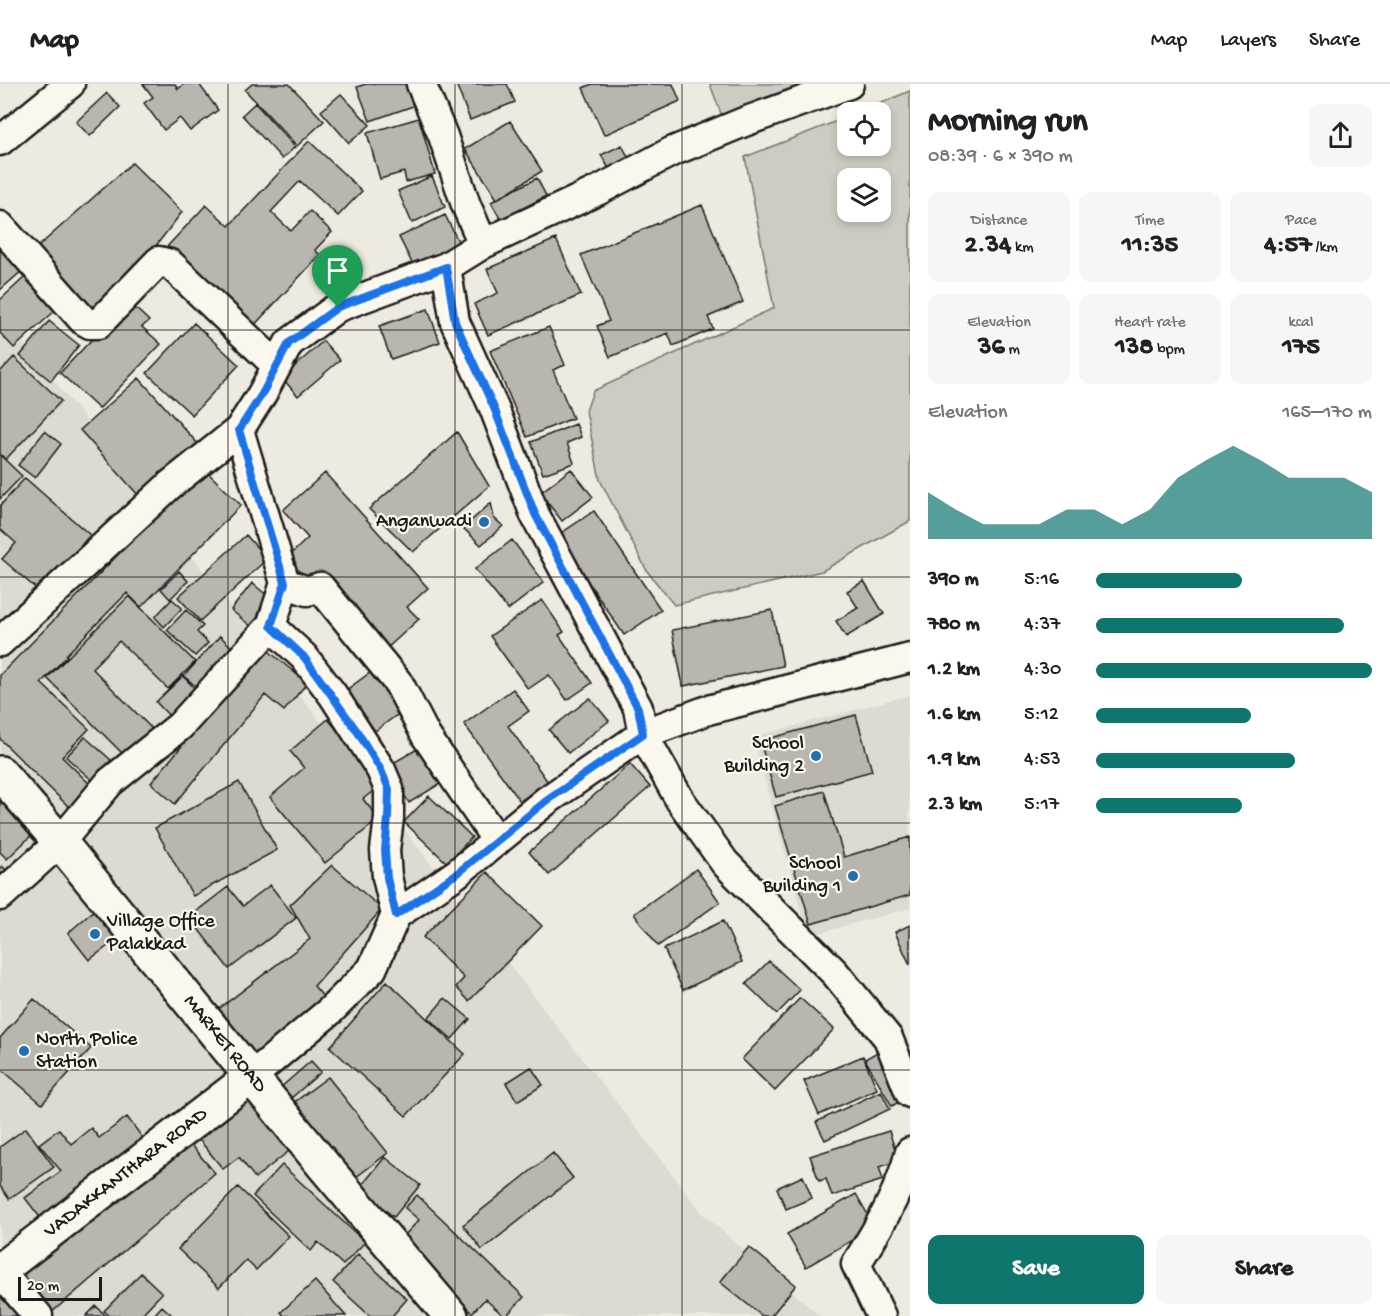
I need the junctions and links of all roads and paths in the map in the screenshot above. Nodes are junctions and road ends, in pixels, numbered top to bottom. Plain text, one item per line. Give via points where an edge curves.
1 (70, 84) edge
2 (421, 84) edge
3 (849, 84) edge
4 (0, 141) edge
5 (0, 226) edge
6 (483, 244) junction
7 (446, 267) junction
8 (277, 366) junction
9 (239, 430) junction
10 (285, 583) junction
11 (271, 626) junction
12 (0, 642) edge
13 (910, 658) edge
14 (643, 734) junction
15 (0, 773) edge
16 (497, 841) junction
17 (60, 842) junction
18 (0, 896) edge
19 (396, 915) junction
20 (251, 1077) junction
21 (910, 1093) edge
22 (910, 1152) edge
23 (0, 1271) edge
24 (38, 1316) edge
25 (451, 1316) edge
26 (881, 1316) edge

1 - 4 street
2 - 6 street
3 - 6 street via 671,152
5 - 8 street via 90,324 98,324 159,261 170,264
6 - 7 street
7 - 8 street via 338,307 289,343
7 - 14 street via 455,322 535,514 638,708
8 - 9 street
9 - 10 street
9 - 12 street via 170,485
10 - 11 street
10 - 16 street via 307,591 320,587 351,624 399,684 426,736
11 - 17 street via 180,726 110,782
11 - 19 street via 304,657 327,687 381,770 389,789 385,850
13 - 14 street via 708,710
14 - 16 street via 546,801
14 - 21 street via 680,800 725,863 836,973 888,1038
15 - 17 main road, MARKET ROAD
16 - 19 street
17 - 18 street
17 - 20 main road, MARKET ROAD
19 - 20 street via 372,969 330,1011
20 - 23 main road, VADAKKANTHARA ROAD
20 - 25 main road, MARKET ROAD
22 - 26 street via 886,1213 856,1264
23 - 24 street

